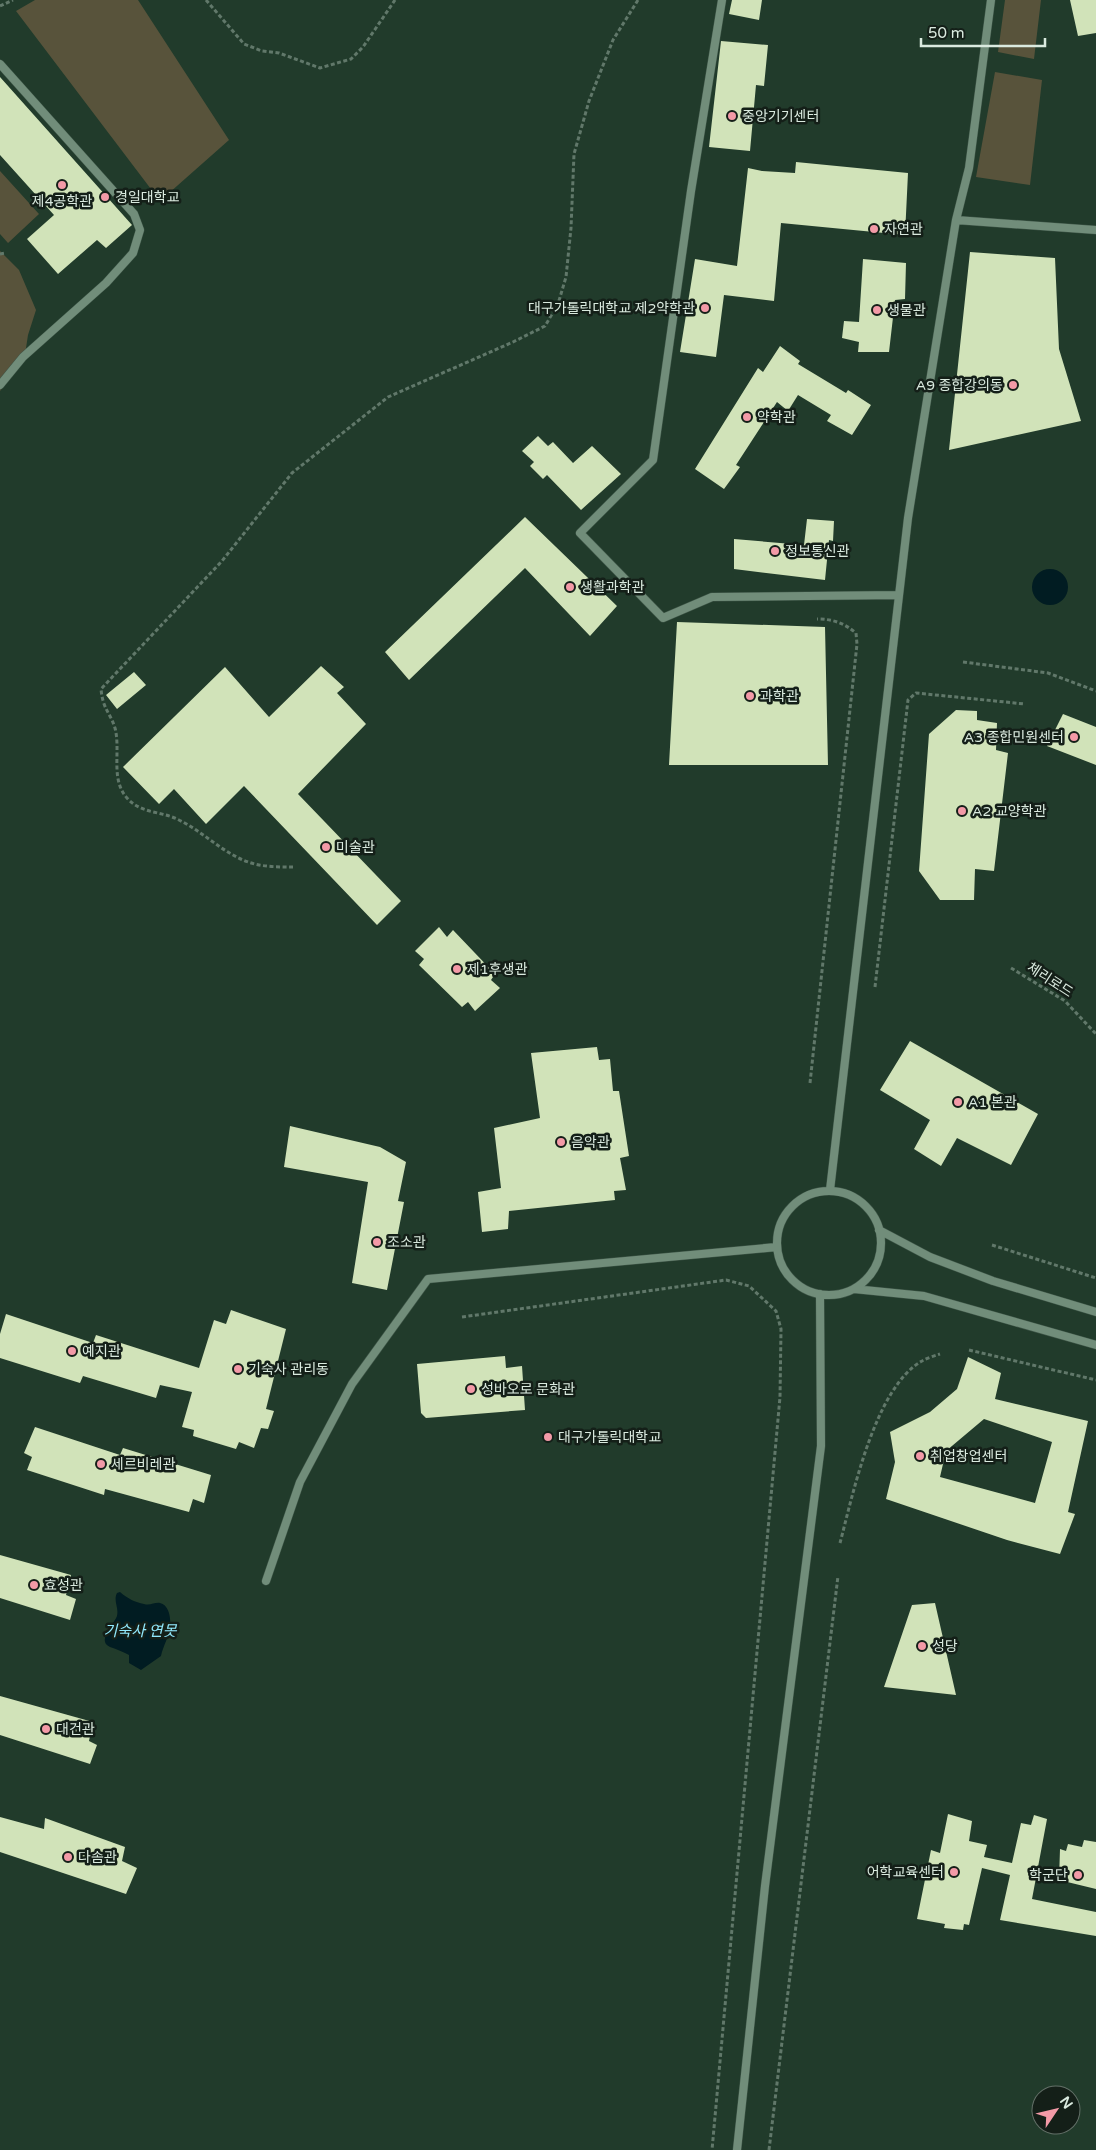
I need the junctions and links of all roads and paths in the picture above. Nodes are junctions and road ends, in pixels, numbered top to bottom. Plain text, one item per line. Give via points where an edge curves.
1 (13, 0) edge
2 (206, 0) edge
3 (395, 0) edge
4 (638, 0) edge
5 (722, 0) edge
6 (991, 0) edge
7 (0, 6) edge
8 (0, 64) edge
9 (956, 220) junction
10 (1096, 230) edge
11 (0, 254) edge
12 (6, 254) dead end
13 (0, 385) edge
14 (899, 595) junction
15 (817, 619) dead end
16 (963, 662) dead end
17 (1096, 691) edge
18 (1025, 704) dead end
19 (293, 867) dead end
20 (1011, 968) dead end
21 (875, 986) dead end
22 (1096, 1034) edge
23 (810, 1083) dead end
24 (830, 1190) junction
25 (880, 1230) junction
26 (992, 1245) dead end
27 (777, 1247) junction
28 (1096, 1278) edge
29 (854, 1288) junction
30 (820, 1294) junction
31 (1096, 1312) edge
32 (462, 1317) dead end
33 (1096, 1345) edge
34 (969, 1350) dead end
35 (940, 1354) dead end
36 (1096, 1380) edge
37 (840, 1543) dead end
38 (838, 1576) dead end
39 (266, 1581) dead end
40 (712, 2150) edge
41 (737, 2150) edge
42 (768, 2150) edge

1 - 7 path
2 - 3 path via 244,44 320,68 352,58
4 - 19 path via 613,40 584,118 574,154 566,277 558,304 545,326 388,398 292,473 222,561 101,690 102,704 114,727 119,785 128,798 142,809 179,819 257,865
5 - 14 lane via 653,460 580,533 663,618 712,597
6 - 9 lane via 969,168
8 - 13 lane via 134,214 140,230 133,253 106,283 23,356
9 - 10 lane
9 - 14 lane via 908,518
11 - 12 path
14 - 24 lane
15 - 23 path via 844,624 856,633 857,644
16 - 17 path via 1048,674
18 - 21 path via 916,693 908,700
20 - 22 path, 체리로드 via 1064,1000
24 - 25 lane via 861,1201
24 - 27 lane via 812,1193 787,1211 780,1224
25 - 29 lane via 877,1264 868,1278
25 - 31 lane via 930,1257 993,1281
26 - 28 path
27 - 30 lane via 788,1275 805,1289
27 - 39 lane via 428,1278 352,1384 300,1482
29 - 30 lane via 838,1294
29 - 33 lane via 924,1296
30 - 41 lane via 821,1446 765,1886
32 - 40 path via 726,1280 749,1286 776,1311 781,1329 780,1398
34 - 36 path
35 - 37 path via 921,1362 902,1379 882,1409 867,1447
38 - 42 path

